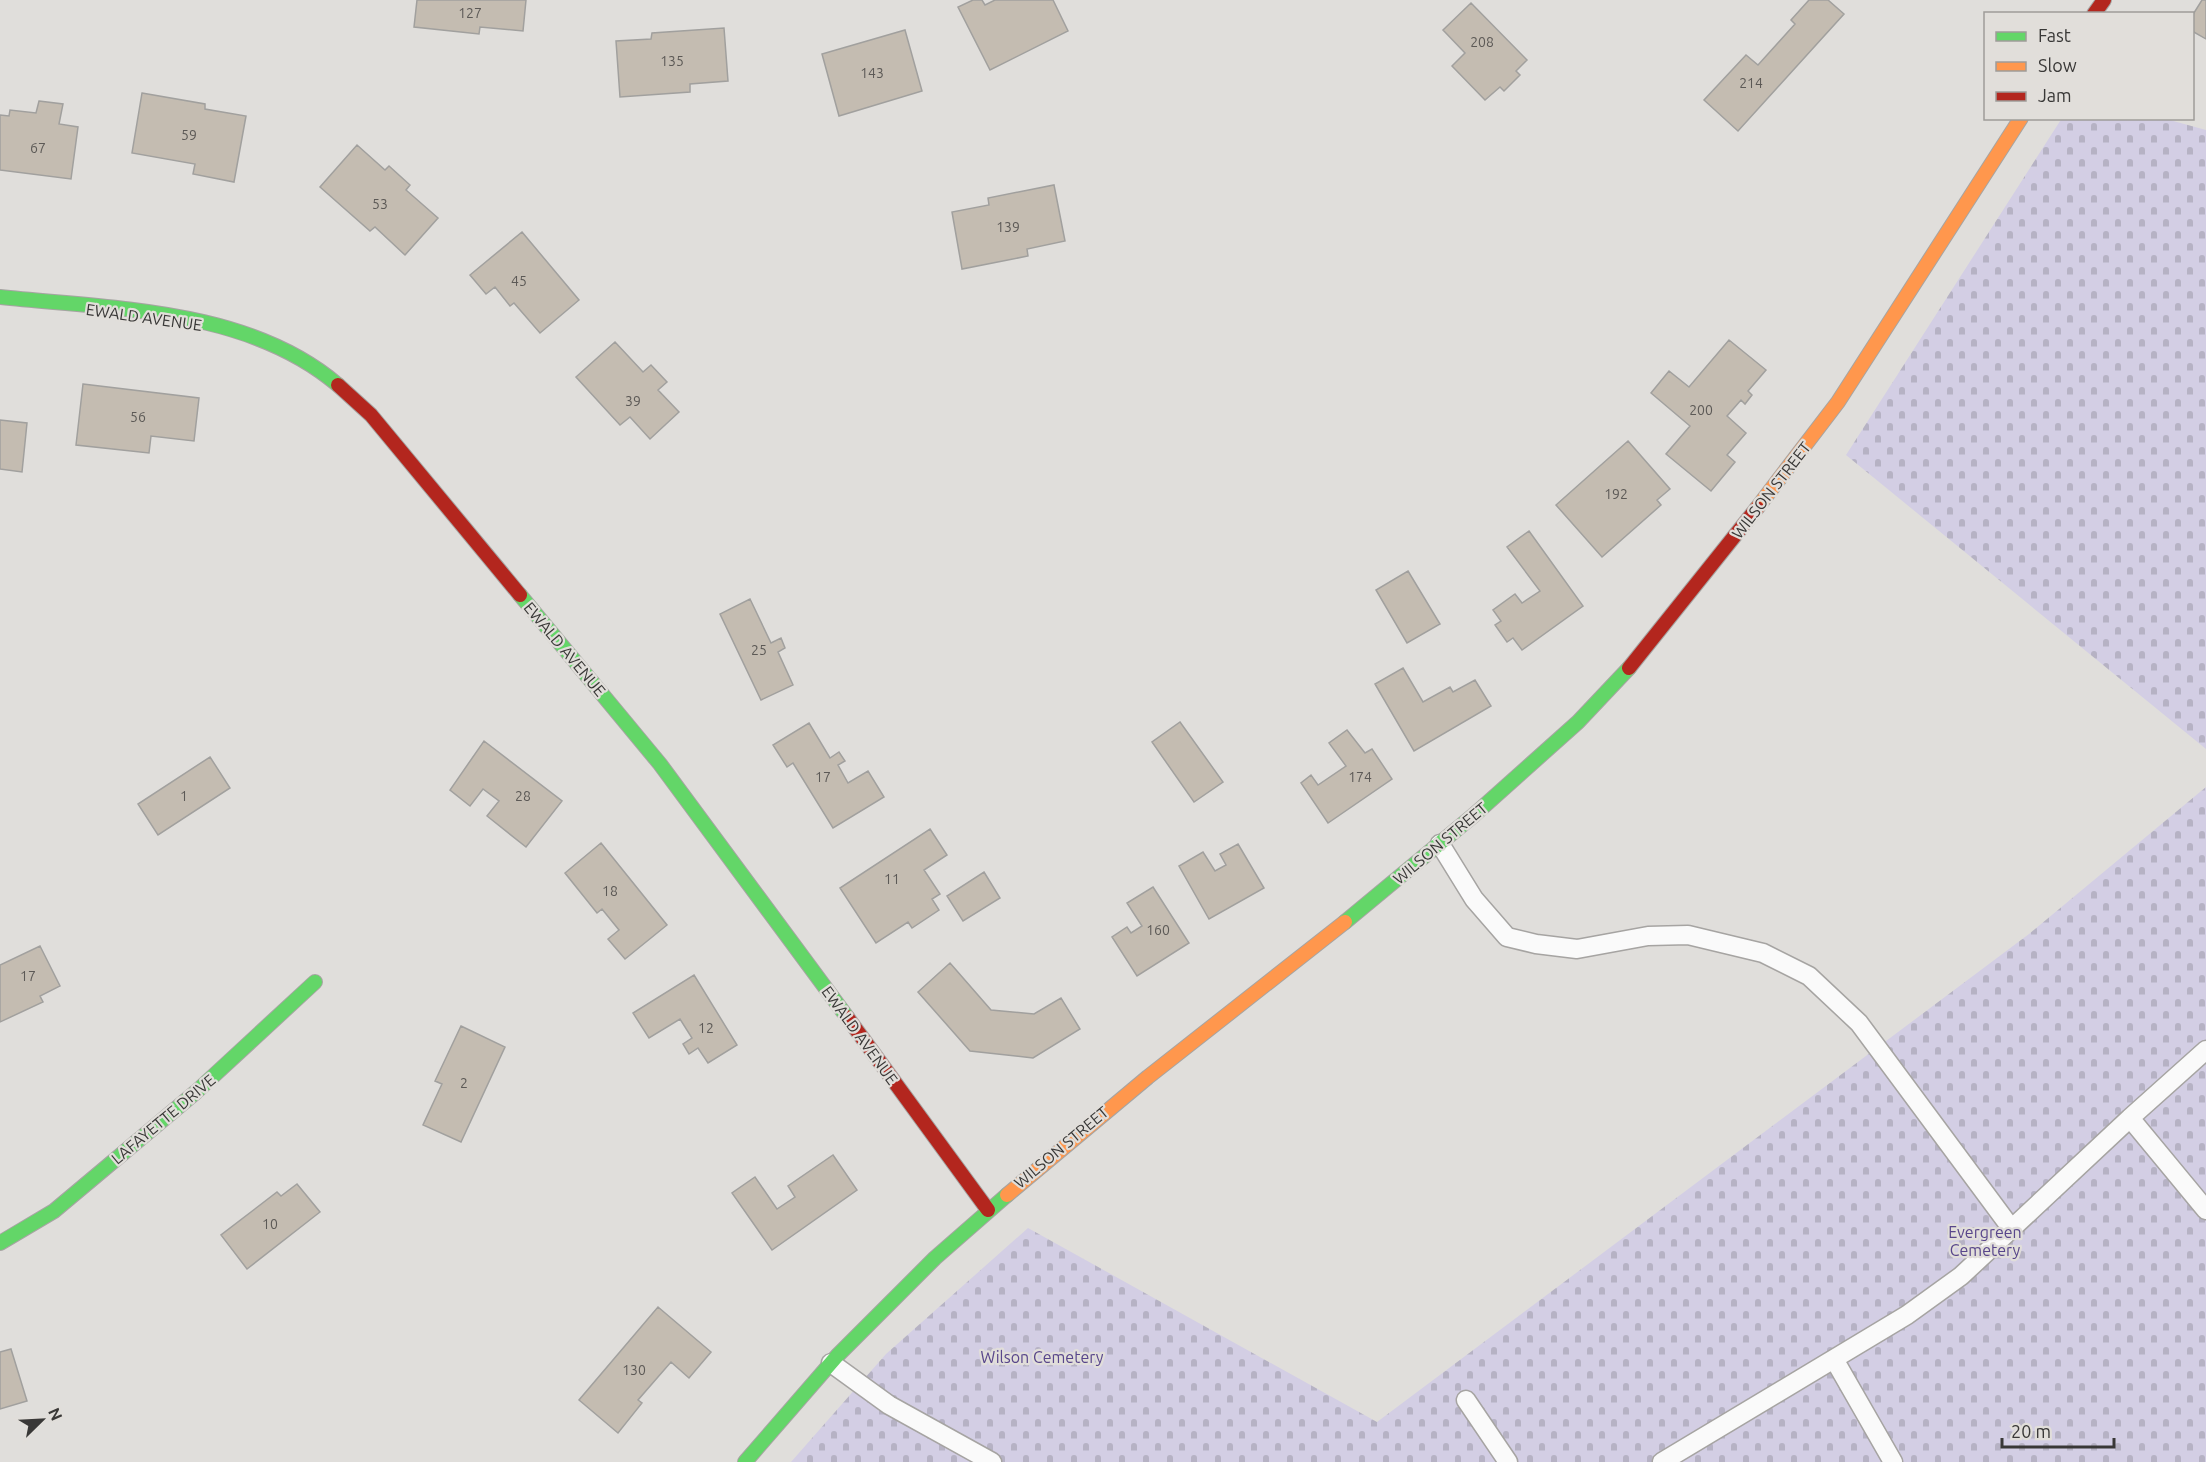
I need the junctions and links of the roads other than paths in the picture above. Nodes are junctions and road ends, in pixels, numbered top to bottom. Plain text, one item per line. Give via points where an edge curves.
1 (2020, 120) edge
2 (0, 297) edge
3 (1440, 844) junction
4 (315, 982) dead end
5 (2206, 1050) edge
6 (2130, 1118) junction
7 (988, 1210) junction
8 (2206, 1210) edge
9 (2011, 1228) junction
10 (0, 1243) edge
11 (1834, 1359) junction
12 (831, 1363) junction
13 (1466, 1400) dead end
14 (745, 1462) edge
15 (992, 1462) edge
16 (1508, 1462) edge
17 (1662, 1462) edge
18 (1893, 1462) edge

1 - 3 street, WILSON STREET via 1980,175 1839,401 1693,592 1581,720
2 - 7 street, EWALD AVENUE via 181,319 265,343 328,376 371,415 660,764
3 - 7 street, WILSON STREET via 1141,1081
3 - 9 lane via 1474,898 1507,937 1577,949 1648,936 1688,935 1763,953 1809,976 1859,1023
4 - 10 street, LAFAYETTE DRIVE via 196,1092 54,1210
5 - 6 lane
6 - 8 lane
6 - 9 lane
7 - 12 street, WILSON STREET via 885,1303
9 - 11 lane via 1961,1276 1907,1315
11 - 17 lane
11 - 18 lane
12 - 14 street, WILSON STREET
12 - 15 lane via 889,1405
13 - 16 lane

